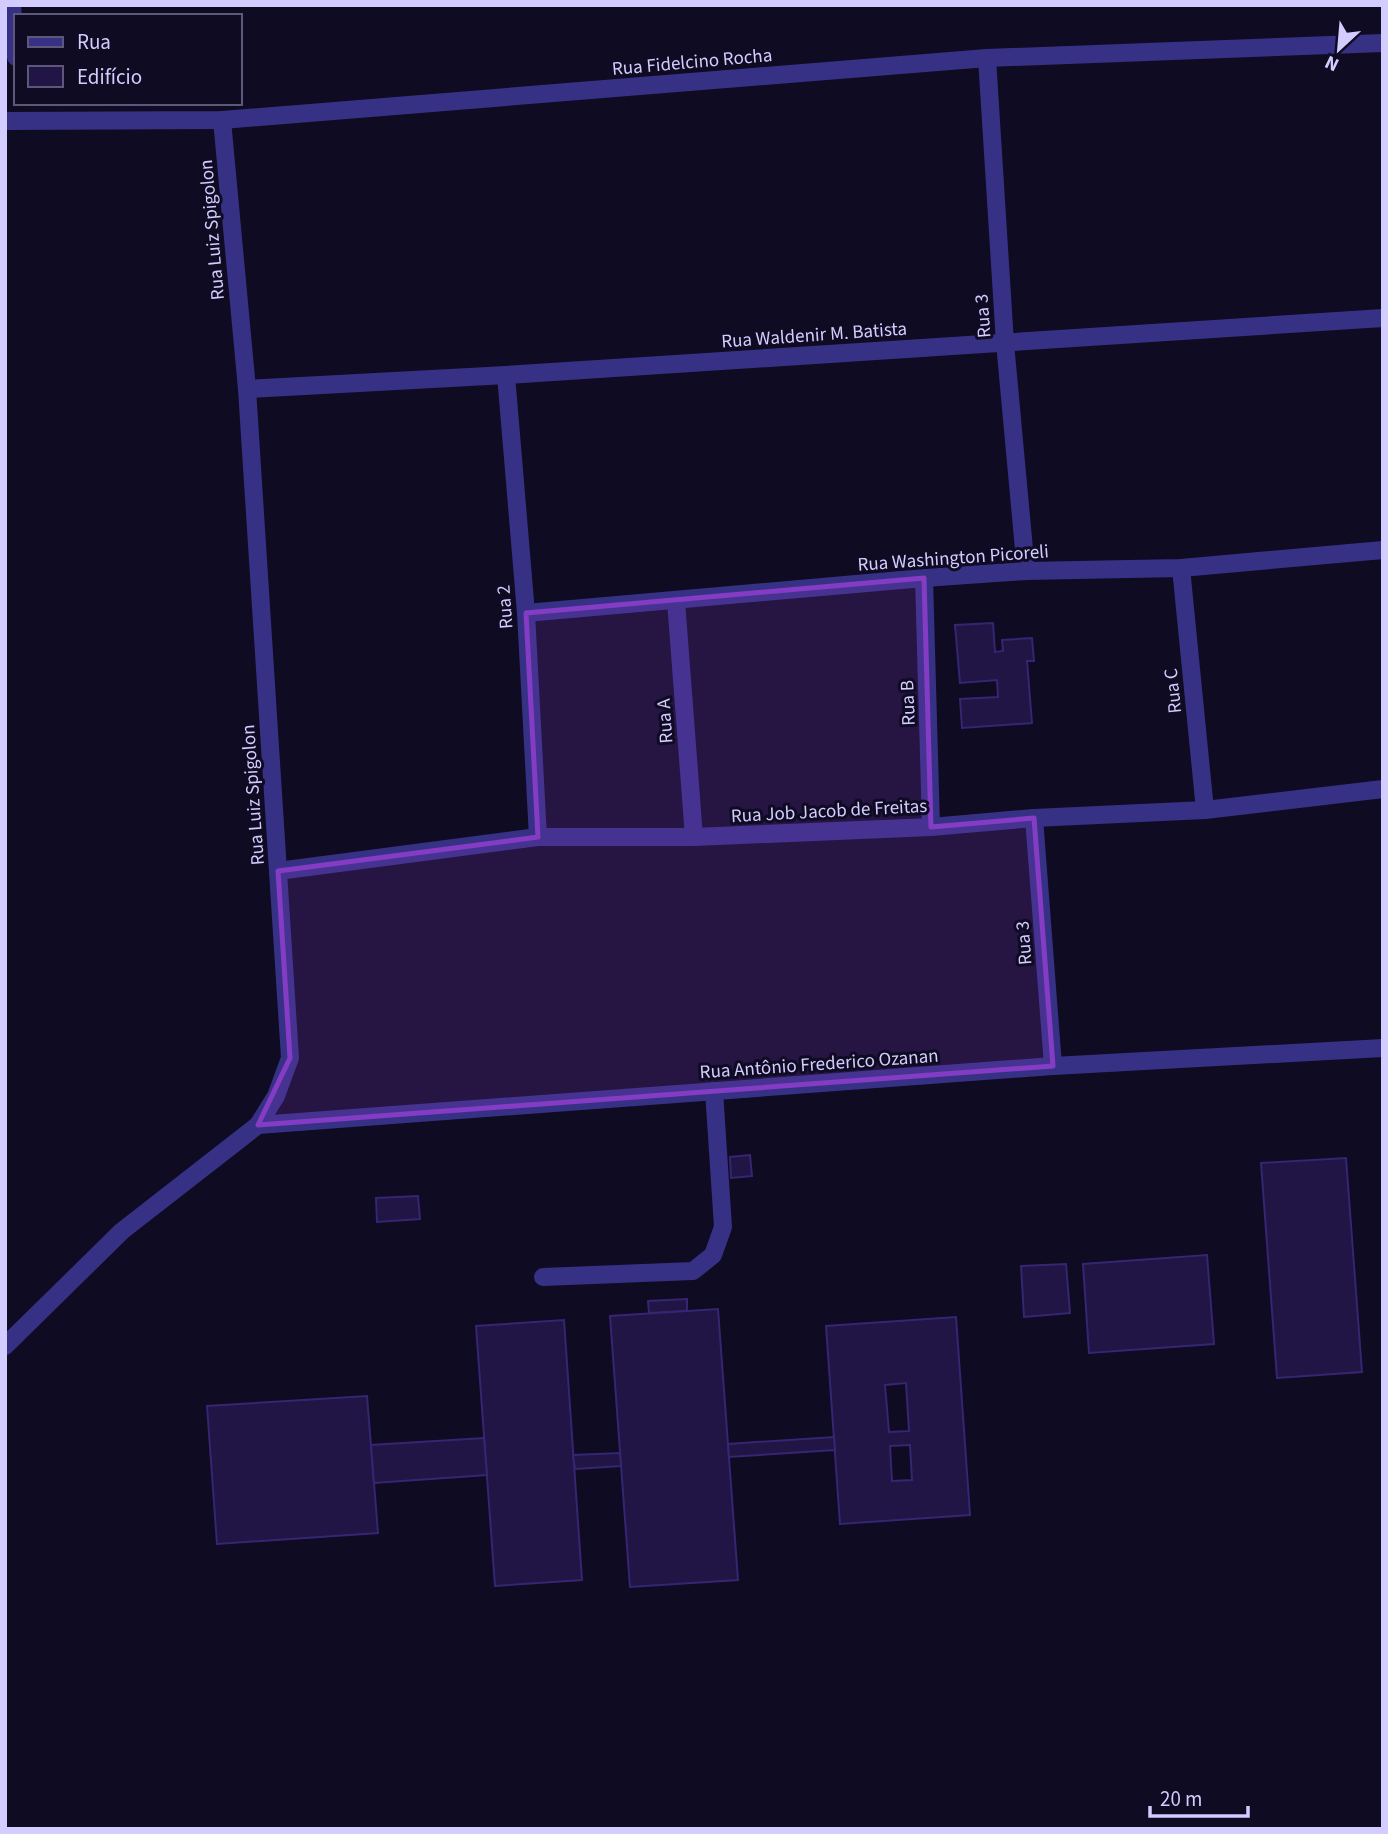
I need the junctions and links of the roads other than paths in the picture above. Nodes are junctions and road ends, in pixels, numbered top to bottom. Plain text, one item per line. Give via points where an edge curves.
1 (12, 5) edge
2 (14, 31) edge
3 (1383, 43) edge
4 (987, 58) junction
5 (15, 115) edge
6 (222, 120) junction
7 (1383, 318) edge
8 (1004, 343) junction
9 (506, 375) junction
10 (247, 389) junction
11 (1383, 550) edge
12 (1181, 568) junction
13 (1026, 571) junction
14 (924, 578) junction
15 (676, 601) junction
16 (526, 613) junction
17 (1383, 789) edge
18 (1205, 810) junction
19 (1034, 818) junction
20 (931, 827) junction
21 (538, 837) junction
22 (694, 837) junction
23 (278, 871) junction
24 (1383, 1048) edge
25 (1053, 1066) junction
26 (714, 1091) junction
27 (258, 1125) junction
28 (543, 1277) dead end
29 (5, 1346) edge

1 - 2 street
3 - 4 street, Rua Fidelcino Rocha
4 - 6 street, Rua Fidelcino Rocha
4 - 8 street, Rua 3
5 - 6 street, Rua Fidelcino Rocha
6 - 10 street, Rua Luiz Spigolon
7 - 8 street, Rua Waldenir M. Batista
8 - 9 street, Rua Waldenir M. Batista
8 - 13 street, Rua 3
9 - 10 street, Rua Waldenir M. Batista
9 - 16 street, Rua 2
10 - 23 street, Rua Luiz Spigolon
11 - 12 street, Rua Washington Picoreli
12 - 13 street, Rua Washington Picoreli
12 - 18 street, Rua C
13 - 14 street, Rua Washington Picoreli
14 - 15 street, Rua Washington Picoreli
14 - 20 street, Rua B
15 - 16 street, Rua Washington Picoreli
15 - 22 street, Rua A
16 - 21 street, Rua 2
17 - 18 street, Rua Job Jacob de Freitas
18 - 19 street, Rua Job Jacob de Freitas
19 - 20 street, Rua Job Jacob de Freitas
19 - 25 street, Rua 3
20 - 22 street, Rua Job Jacob de Freitas
21 - 22 street, Rua Job Jacob de Freitas
21 - 23 street, Rua Job Jacob de Freitas
23 - 27 street, Rua Luiz Spigolon via 290,1058 276,1096
24 - 25 street, Rua Antônio Frederico Ozanan
25 - 26 street, Rua Antônio Frederico Ozanan
26 - 27 street, Rua Antônio Frederico Ozanan
26 - 28 street via 723,1227 713,1255 693,1271
27 - 29 street, Rua Luiz Spigolon via 122,1231

